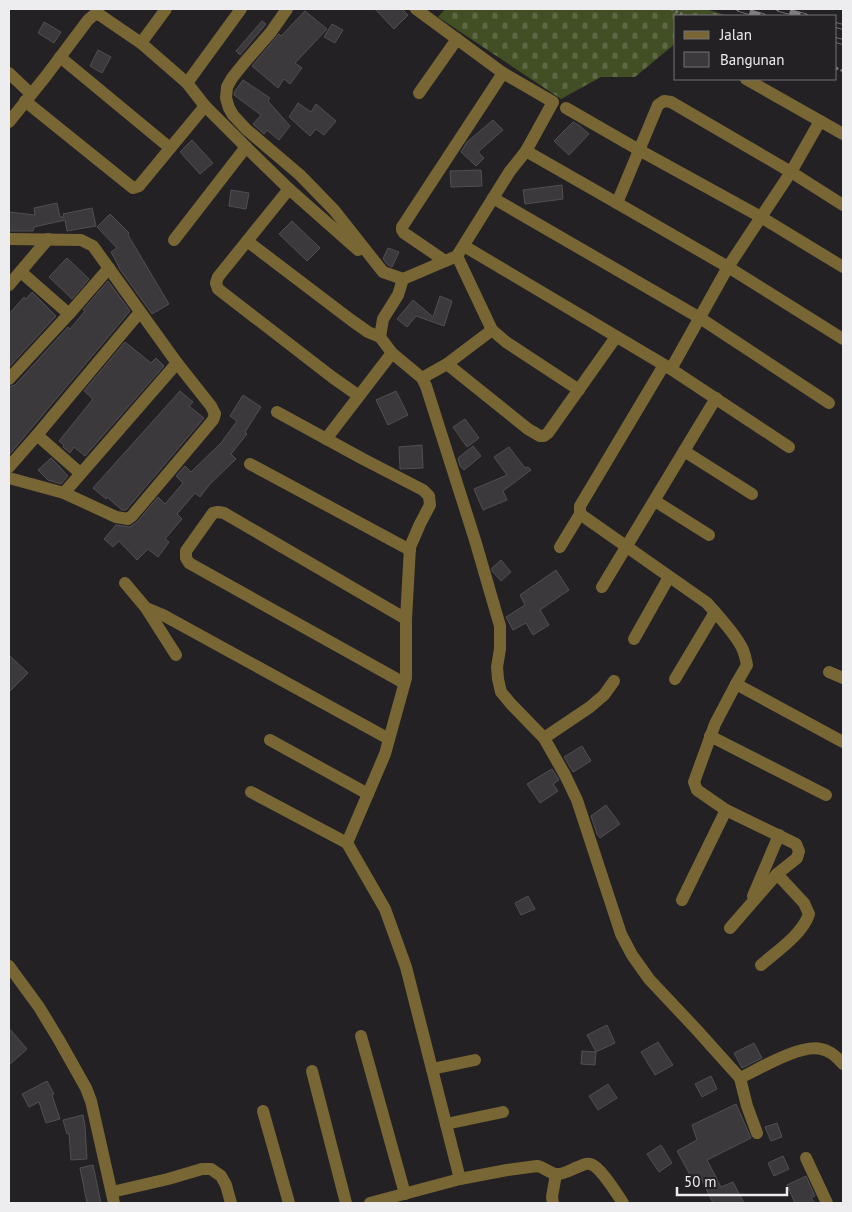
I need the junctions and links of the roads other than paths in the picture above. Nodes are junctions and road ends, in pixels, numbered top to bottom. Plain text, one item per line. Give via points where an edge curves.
1 (166, 9) edge
2 (241, 9) edge
3 (287, 9) edge
4 (416, 9) edge
5 (96, 11) edge
6 (457, 39) junction
7 (141, 43) junction
8 (60, 57) junction
9 (503, 72) junction
10 (9, 73) edge
11 (748, 80) edge
12 (187, 83) junction
13 (420, 93) dead end
14 (28, 98) junction
15 (205, 106) junction
16 (566, 108) dead end
17 (820, 121) junction
18 (9, 122) edge
19 (843, 134) edge
20 (246, 147) junction
21 (170, 148) junction
22 (639, 150) junction
23 (526, 152) junction
24 (791, 172) junction
25 (290, 188) junction
26 (494, 198) junction
27 (617, 204) junction
28 (843, 205) edge
29 (761, 217) junction
30 (9, 239) edge
31 (48, 239) junction
32 (174, 240) dead end
33 (248, 241) junction
34 (456, 254) junction
35 (728, 267) junction
36 (843, 267) edge
37 (109, 268) junction
38 (21, 272) junction
39 (383, 272) junction
40 (403, 279) junction
41 (9, 285) edge
42 (140, 312) junction
43 (68, 314) junction
44 (700, 318) junction
45 (492, 330) junction
46 (380, 337) junction
47 (616, 337) junction
48 (843, 339) edge
49 (392, 353) junction
50 (177, 363) junction
51 (447, 364) junction
52 (667, 367) junction
53 (422, 378) junction
54 (9, 379) edge
55 (579, 390) junction
56 (359, 396) junction
57 (716, 398) junction
58 (829, 403) dead end
59 (277, 412) dead end
60 (37, 435) junction
61 (326, 439) junction
62 (789, 447) dead end
63 (684, 451) junction
64 (250, 464) dead end
65 (9, 467) edge
66 (80, 473) junction
67 (9, 478) edge
68 (64, 493) junction
69 (752, 494) dead end
70 (654, 501) junction
71 (580, 514) junction
72 (709, 535) dead end
73 (560, 547) dead end
74 (627, 547) junction
75 (410, 550) junction
76 (669, 577) junction
77 (125, 583) dead end
78 (602, 587) dead end
79 (146, 608) junction
80 (715, 612) junction
81 (406, 619) junction
82 (634, 639) dead end
83 (176, 654) dead end
84 (829, 672) dead end
85 (843, 678) edge
86 (675, 679) dead end
87 (614, 681) dead end
88 (404, 683) junction
89 (736, 684) junction
90 (710, 736) junction
91 (544, 738) junction
92 (389, 739) junction
93 (270, 740) dead end
94 (843, 742) edge
95 (251, 792) dead end
96 (368, 794) junction
97 (826, 795) dead end
98 (726, 810) junction
99 (779, 835) junction
100 (347, 843) junction
101 (777, 874) junction
102 (682, 900) dead end
103 (750, 906) junction
104 (730, 928) dead end
105 (761, 965) dead end
106 (9, 966) edge
107 (361, 1036) dead end
108 (475, 1060) dead end
109 (843, 1064) edge
110 (432, 1070) junction
111 (312, 1071) dead end
112 (740, 1078) junction
113 (263, 1111) dead end
114 (503, 1112) dead end
115 (446, 1124) junction
116 (756, 1133) dead end
117 (806, 1158) dead end
118 (556, 1174) junction
119 (460, 1179) junction
120 (405, 1194) junction
121 (113, 1198) edge
122 (231, 1203) edge
123 (289, 1203) edge
124 (346, 1203) edge
125 (370, 1203) edge
126 (553, 1203) edge
127 (623, 1203) edge
128 (827, 1203) edge

1 - 7 street
2 - 12 street
3 - 39 street via 227,86 229,108 246,129 300,175 334,210
4 - 6 street
5 - 7 street
5 - 8 street
6 - 9 street
6 - 13 street
7 - 12 street
8 - 14 street
8 - 21 street
9 - 23 street via 553,102
9 - 34 street via 402,227 404,233
10 - 14 street
11 - 17 street
12 - 15 street
14 - 18 street
14 - 21 street via 133,188 139,186
15 - 20 street
15 - 21 street
16 - 22 street
17 - 19 street
17 - 24 street
20 - 25 street
20 - 32 street
22 - 24 street via 658,105 664,101 671,102
22 - 27 street
22 - 29 street
23 - 26 street
23 - 27 street
24 - 28 street
24 - 29 street
25 - 33 street
25 - 39 street
26 - 34 street
26 - 44 street
27 - 35 street
29 - 35 street
29 - 36 street
30 - 31 street
31 - 37 street via 88,243
31 - 38 street
33 - 46 street via 351,320
33 - 56 street via 218,277 218,290
34 - 40 street
34 - 45 street
34 - 47 street
35 - 44 street
35 - 48 street
37 - 42 street
37 - 43 street
38 - 41 street
38 - 43 street
39 - 40 street
40 - 46 street via 398,295 383,319
42 - 50 street
42 - 60 street
43 - 54 street
44 - 52 street
44 - 58 street
45 - 51 street
45 - 55 street
46 - 49 street
47 - 52 street
47 - 55 street
49 - 53 street
49 - 56 street
50 - 66 street
50 - 68 street via 215,414 132,516 128,519 116,517
51 - 53 street
51 - 55 street via 540,436 548,433
52 - 57 street
52 - 71 street via 580,506
53 - 91 street via 500,626 498,679 501,692
56 - 61 street
57 - 62 street
57 - 63 street
59 - 61 street
60 - 65 street
60 - 66 street
61 - 75 street via 429,496 430,505
63 - 69 street
63 - 70 street
64 - 75 street
66 - 68 street
67 - 68 street
70 - 72 street
70 - 74 street
71 - 73 street
71 - 74 street
74 - 76 street
74 - 78 street
75 - 81 street
76 - 80 street
76 - 82 street
77 - 79 street
79 - 83 street
79 - 92 street
80 - 86 street
80 - 89 street via 744,652 747,666
81 - 88 street
81 - 88 street via 224,513 213,513 186,551 189,564
84 - 85 street
87 - 91 street via 590,707
88 - 92 street
89 - 90 street
89 - 94 street
90 - 97 street
90 - 98 street via 694,782 697,790
91 - 112 street via 577,800 621,934 632,955 649,979
92 - 96 street
93 - 96 street
95 - 100 street
96 - 100 street
98 - 99 street
98 - 102 street
99 - 101 street via 796,844 799,851 797,858
99 - 103 street
100 - 110 street via 388,916 406,967
101 - 103 street
101 - 105 street via 804,903 809,914 797,933
103 - 104 street
106 - 121 street via 39,1007 86,1088
107 - 120 street
108 - 110 street
109 - 112 street via 822,1049 808,1048
110 - 115 street
111 - 124 street
112 - 116 street
113 - 123 street
114 - 115 street
115 - 119 street
117 - 128 street
118 - 119 street via 531,1166
118 - 126 street
118 - 127 street via 589,1164 605,1177
119 - 120 street
120 - 125 street
121 - 122 street via 168,1179 211,1169 221,1176

